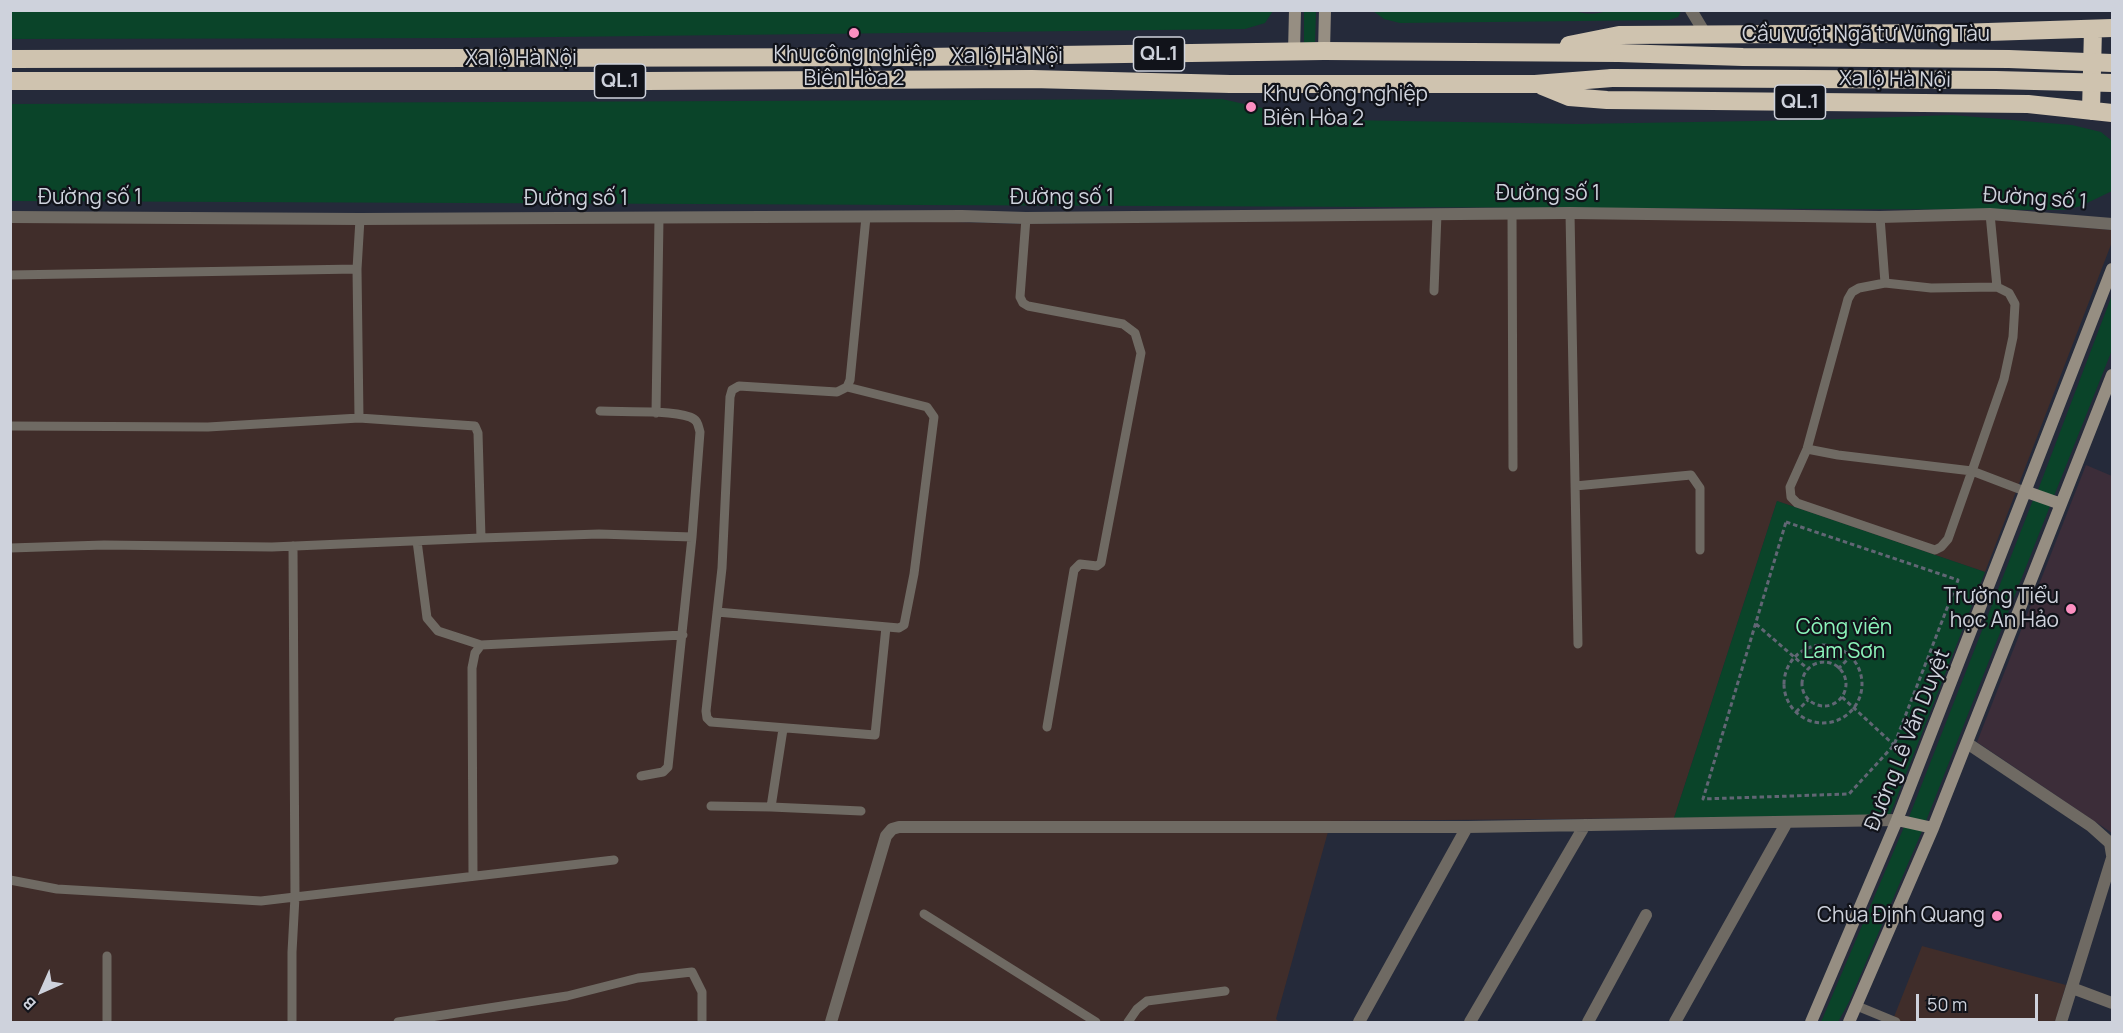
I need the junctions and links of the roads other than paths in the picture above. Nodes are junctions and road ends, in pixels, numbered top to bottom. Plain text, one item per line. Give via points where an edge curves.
1 (1295, 10) edge
2 (1325, 10) edge
3 (1690, 10) edge
4 (2112, 28) edge
5 (2093, 29) junction
6 (1706, 34) junction
7 (1324, 51) junction
8 (1294, 52) junction
9 (1530, 52) junction
10 (10, 59) edge
11 (2112, 63) edge
12 (1612, 78) joint
13 (10, 81) edge
14 (2112, 83) edge
15 (1535, 84) junction
16 (2091, 111) junction
17 (2112, 113) edge
18 (1512, 213) junction
19 (1570, 213) junction
20 (1437, 214) junction
21 (1990, 214) junction
22 (10, 217) edge
23 (866, 217) junction
24 (1880, 217) junction
25 (659, 218) junction
26 (1026, 218) junction
27 (360, 219) junction
28 (2112, 224) edge
29 (357, 269) junction
30 (2112, 269) edge
31 (10, 275) edge
32 (1885, 282) junction
33 (1997, 287) junction
34 (1434, 291) dead end
35 (2112, 375) edge
36 (847, 387) junction
37 (600, 411) dead end
38 (656, 413) junction
39 (359, 418) junction
40 (10, 426) edge
41 (1807, 449) junction
42 (1513, 467) dead end
43 (1972, 471) junction
44 (1575, 486) junction
45 (2027, 492) junction
46 (2061, 504) junction
47 (692, 537) junction
48 (481, 538) junction
49 (417, 541) junction
50 (292, 546) junction
51 (10, 548) edge
52 (1700, 550) dead end
53 (717, 612) junction
54 (886, 627) junction
55 (683, 635) junction
56 (1578, 644) dead end
57 (481, 645) junction
58 (1047, 727) dead end
59 (783, 729) junction
60 (1967, 743) junction
61 (641, 776) dead end
62 (711, 806) dead end
63 (771, 807) junction
64 (861, 811) dead end
65 (1898, 820) junction
66 (1787, 822) junction
67 (1585, 825) junction
68 (1467, 827) junction
69 (1933, 828) junction
70 (2112, 856) edge
71 (614, 860) dead end
72 (473, 876) junction
73 (10, 880) edge
74 (295, 897) junction
75 (924, 914) dead end
76 (1646, 915) dead end
77 (107, 956) dead end
78 (2072, 988) junction
79 (1225, 990) dead end
80 (2112, 1003) edge
81 (1857, 1006) junction
82 (107, 1023) edge
83 (292, 1023) edge
84 (398, 1023) edge
85 (702, 1023) edge
86 (831, 1023) edge
87 (1096, 1023) edge
88 (1128, 1023) edge
89 (1359, 1023) edge
90 (1470, 1023) edge
91 (1588, 1023) edge
92 (1675, 1023) edge
93 (1811, 1023) edge
94 (1849, 1023) edge
95 (1896, 1023) edge
96 (2061, 1023) edge

1 - 8 main road
2 - 7 main road
3 - 6 street
4 - 5 highway, QL.1
5 - 6 highway, QL.1
5 - 16 highway
6 - 9 highway, QL.1 via 1619,35
7 - 8 highway, QL.1
7 - 9 highway, QL.1
8 - 10 highway, Xa lộ Hà Nội / QL.1
9 - 11 highway, Cầu vượt Ngã tư Vũng Tàu / QL.1, bridge
12 - 14 highway, Cầu vượt Ngã tư Vũng Tàu / QL.1, bridge
12 - 15 highway, Xa lộ Hà Nội / QL.1
13 - 15 highway, Xa lộ Hà Nội / QL.1 via 1032,79 1230,84
15 - 16 highway, Xa lộ Hà Nội / QL.1 via 1569,97 1607,100 2028,104
16 - 17 highway, Xa lộ Hà Nội / QL.1
18 - 19 street, Đường số 1
18 - 20 street, Đường số 1
18 - 42 lane
19 - 24 street, Đường số 1
19 - 44 lane
20 - 26 street, Đường số 1
20 - 34 lane
21 - 24 street, Đường số 1
21 - 28 street, Đường số 1
21 - 33 lane
22 - 27 street, Đường số 1
23 - 25 street, Đường số 1
23 - 26 street, Đường số 1
23 - 36 lane
24 - 32 lane
25 - 27 street, Đường số 1
25 - 38 lane
26 - 58 lane via 1020,297 1023,303 1123,324 1135,333 1141,353 1101,563 1080,564 1074,570
27 - 29 lane
29 - 31 lane
29 - 39 lane
30 - 45 main road, Đường Lê Văn Duyệt
32 - 33 lane via 1931,288
32 - 41 lane via 1859,288 1848,299
33 - 43 lane via 2009,293 2015,304 2013,337 2004,379
35 - 46 main road
36 - 53 lane via 837,392 739,386 732,390
36 - 54 lane via 927,407 934,417 904,625
37 - 38 lane
38 - 47 lane via 691,417 698,422
39 - 40 lane via 208,427
39 - 48 lane via 475,426
41 - 43 lane
41 - 43 lane via 1790,487 1791,497 1797,503 1935,550 1948,539
43 - 45 lane
44 - 52 lane via 1691,475 1700,488
44 - 56 lane
45 - 46 main road
45 - 65 main road, Đường Lê Văn Duyệt
46 - 60 main road
47 - 48 lane via 599,534
47 - 55 lane
48 - 49 lane
49 - 50 lane
49 - 57 lane via 427,618 438,631
50 - 51 lane
50 - 74 lane
53 - 54 lane
53 - 59 lane via 707,718 711,722
54 - 59 lane via 875,735
55 - 57 lane
55 - 61 lane via 668,767
57 - 72 lane via 472,668
59 - 63 lane
60 - 69 main road
60 - 70 street via 2091,826 2110,843
62 - 63 lane
63 - 64 lane
65 - 66 street
65 - 69 main road
65 - 93 main road, Đường Lê Văn Duyệt
66 - 67 street
66 - 92 street
67 - 68 street
67 - 90 street
68 - 86 street via 892,829 886,836
68 - 89 street
69 - 81 main road
70 - 78 street
71 - 72 lane
72 - 74 lane
73 - 74 lane via 80,891 261,901
74 - 83 lane
75 - 87 lane
76 - 91 street
77 - 82 lane
78 - 80 street
78 - 96 street
79 - 88 lane via 1147,1001
81 - 94 main road
81 - 95 lane
84 - 85 lane via 567,996 638,978 692,972 702,992

